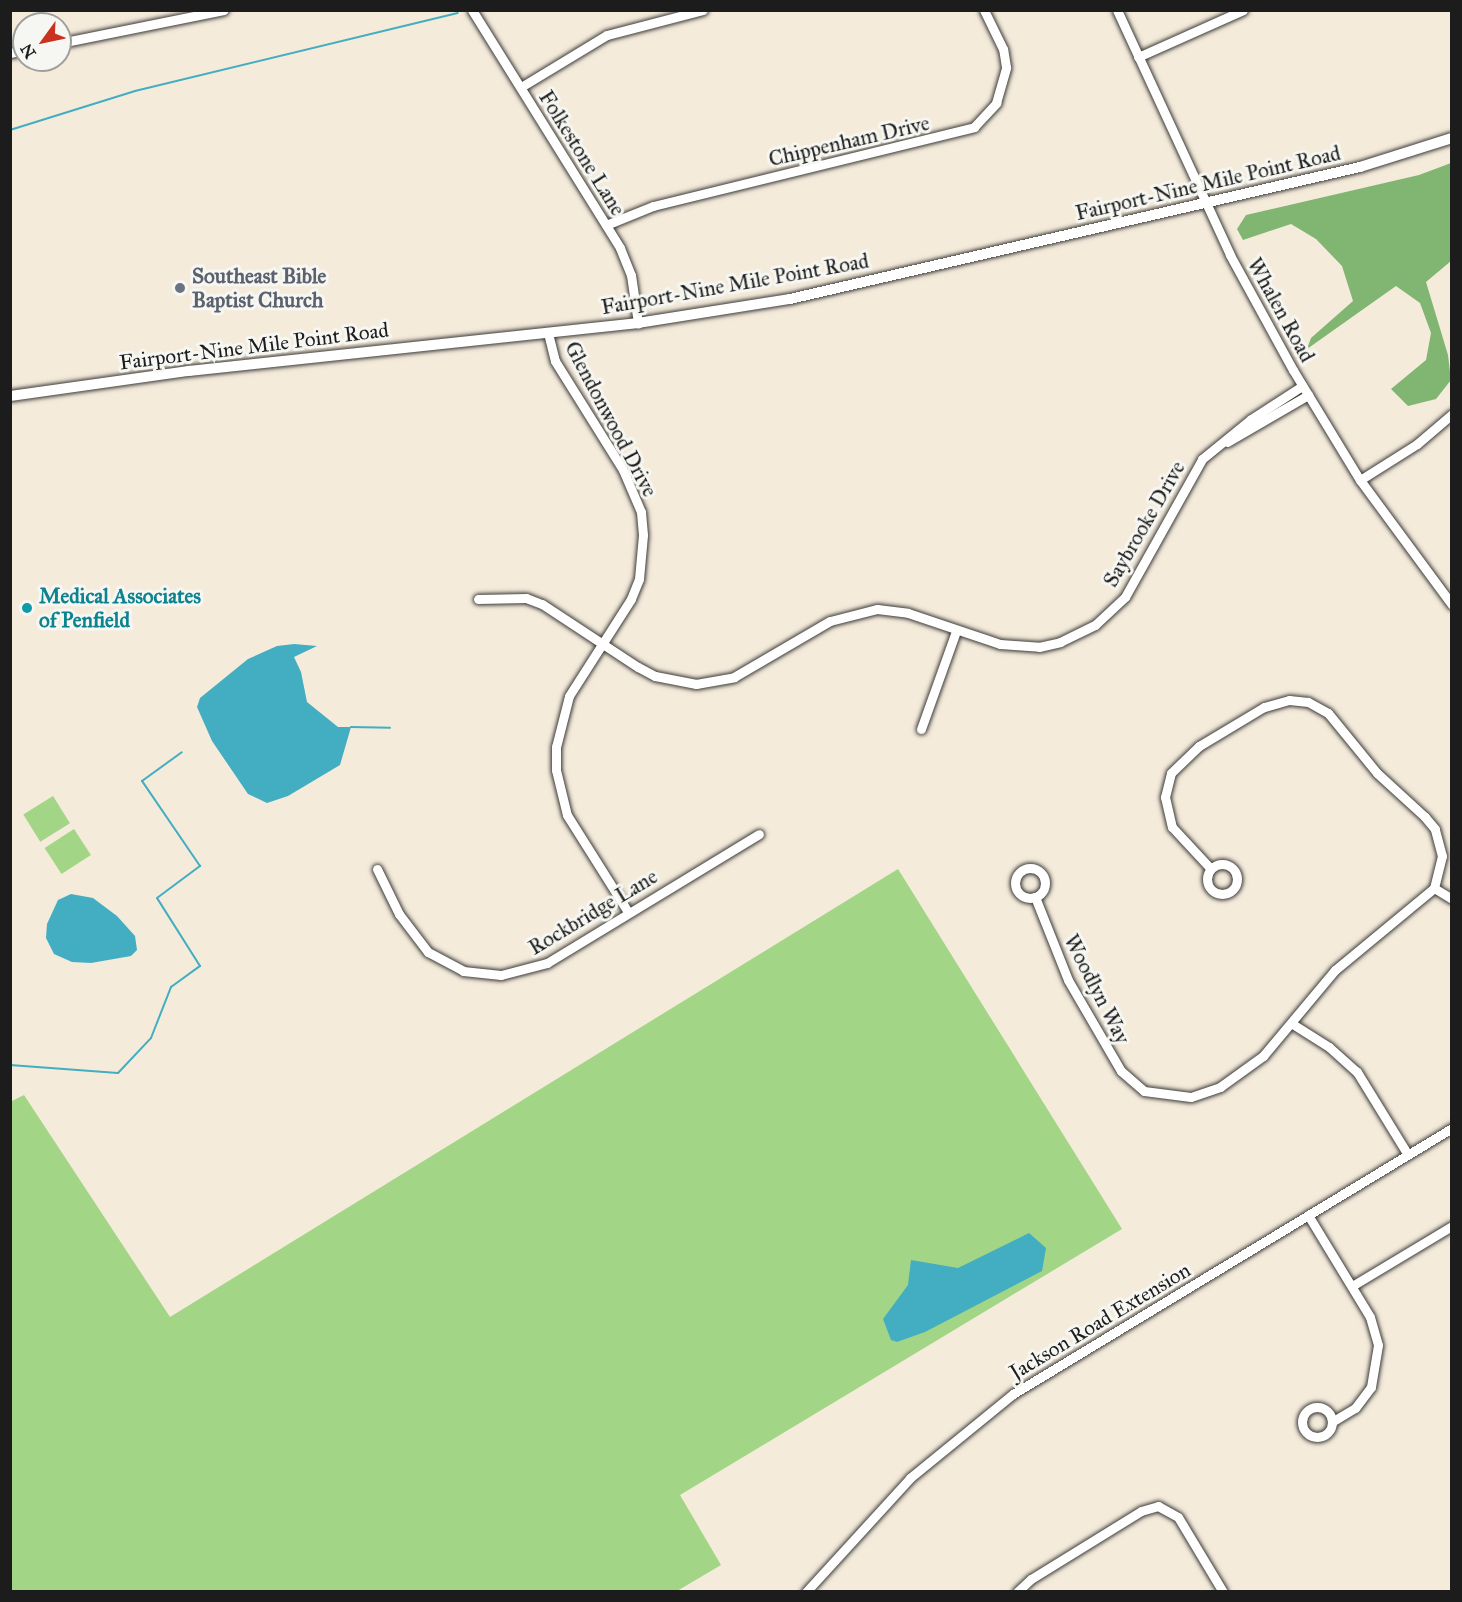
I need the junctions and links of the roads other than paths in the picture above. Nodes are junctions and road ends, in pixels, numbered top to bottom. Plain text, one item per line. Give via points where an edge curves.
1 (168, 10) edge
2 (224, 10) edge
3 (472, 10) edge
4 (703, 10) edge
5 (984, 10) edge
6 (1117, 10) edge
7 (1243, 10) edge
8 (170, 21) junction
9 (72, 41) edge
10 (1138, 57) junction
11 (521, 87) junction
12 (1452, 138) edge
13 (1206, 203) junction
14 (606, 225) junction
15 (638, 323) junction
16 (548, 333) junction
17 (1305, 391) junction
18 (10, 396) edge
19 (1452, 414) edge
20 (1359, 480) junction
21 (478, 599) dead end
22 (1452, 605) edge
23 (956, 631) junction
24 (601, 642) junction
25 (921, 729) dead end
26 (759, 834) dead end
27 (377, 869) dead end
28 (1211, 869) dead end
29 (1434, 888) junction
30 (1035, 897) dead end
31 (1452, 899) edge
32 (628, 912) junction
33 (1291, 1023) junction
34 (1452, 1128) edge
35 (1408, 1155) junction
36 (1308, 1215) junction
37 (1452, 1226) edge
38 (1352, 1286) junction
39 (1332, 1422) dead end
40 (806, 1592) edge
41 (1017, 1592) edge
42 (1223, 1592) edge

1 - 8 street
2 - 8 street
3 - 11 street, Folkestone Lane
4 - 11 street via 607,34
5 - 14 street, Chippenham Drive via 1003,49 1006,67 996,103 974,127 653,206
6 - 10 street, Whalen Road
7 - 10 street
8 - 9 street
10 - 13 street, Whalen Road
11 - 14 street, Folkestone Lane
12 - 13 main road, Fairport-Nine Mile Point Road via 1360,167
13 - 15 main road, Fairport-Nine Mile Point Road via 869,282
13 - 17 street, Whalen Road via 1252,297
14 - 15 street, Folkestone Lane via 629,265
15 - 16 main road, Fairport-Nine Mile Point Road
16 - 18 main road, Fairport-Nine Mile Point Road via 189,370
16 - 24 street, Glendonwood Drive via 555,361 623,470 640,512 643,536 639,579
17 - 20 street, Whalen Road
17 - 23 street, Saybrooke Drive via 1211,450 1191,474 1125,597 1095,625 1078,635 1039,647 1000,644
19 - 20 street via 1417,444
20 - 22 street, Whalen Road
21 - 24 street, Saybrooke Drive via 526,597
23 - 24 street, Saybrooke Drive via 900,611 862,612 816,628 734,677 696,684 655,676
23 - 25 street
24 - 32 street, Glendonwood Drive via 569,696 559,724 556,770 567,815
26 - 32 street, Rockbridge Lane
27 - 32 street, Rockbridge Lane via 399,914 428,952 452,967 486,976 518,973 547,963
28 - 29 street via 1172,827 1165,797 1171,773 1194,750 1264,707 1299,700 1328,712 1377,773 1435,829 1443,856
29 - 31 street
29 - 33 street, Woodlyn Way via 1357,949 1315,991
30 - 33 street, Woodlyn Way via 1087,1017 1114,1062 1144,1091 1175,1098 1220,1088 1263,1056
33 - 35 street via 1329,1047 1357,1072
34 - 35 street, Jackson Road Extension
35 - 36 street, Jackson Road Extension
36 - 38 street
36 - 40 street, Jackson Road Extension via 1013,1394 975,1422 910,1478
37 - 38 street
38 - 39 street via 1376,1331 1379,1358 1364,1398
41 - 42 street via 1031,1579 1141,1511 1158,1506 1178,1517

